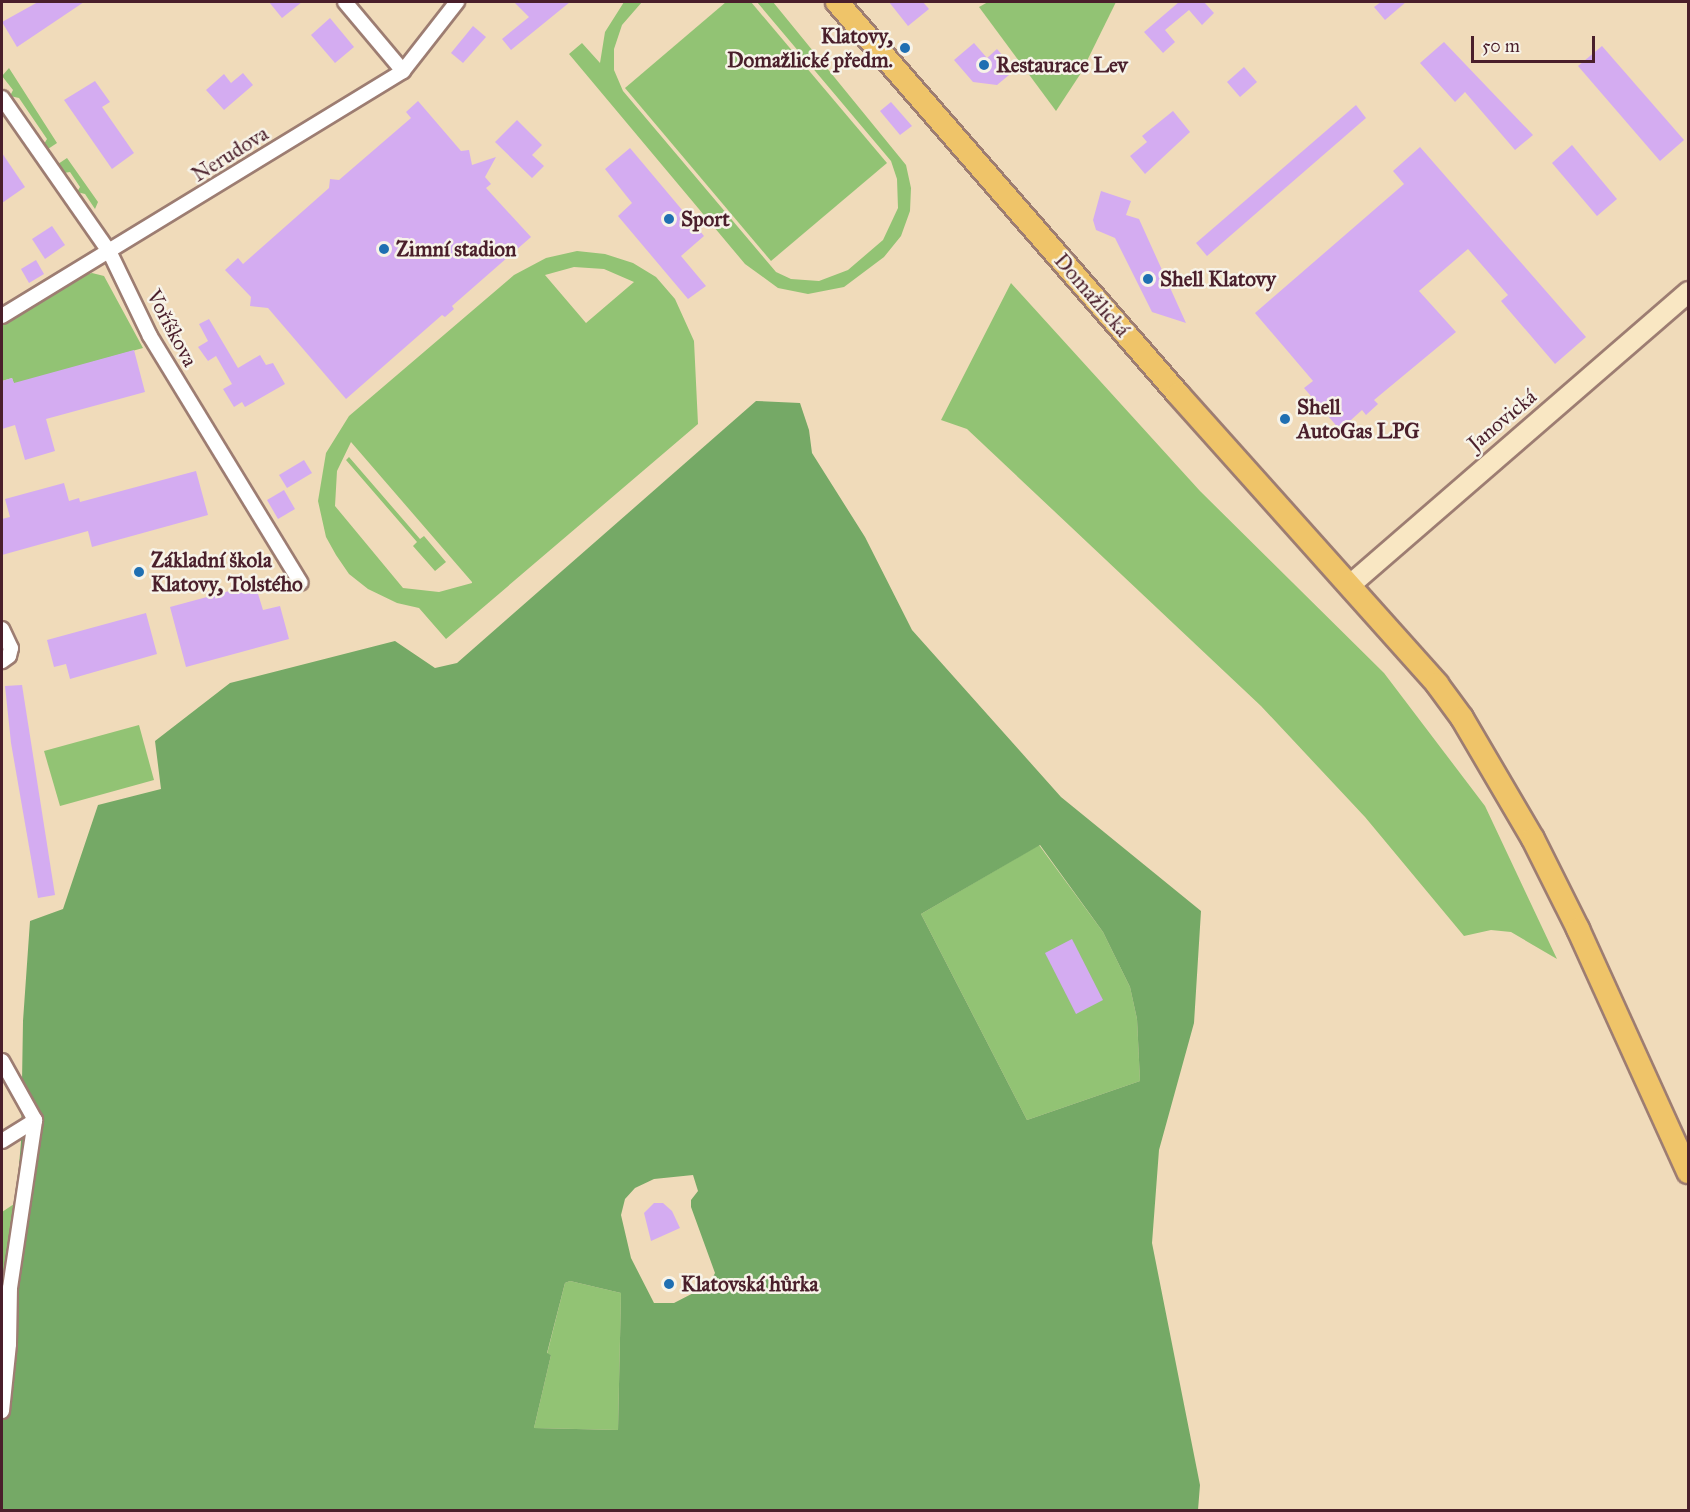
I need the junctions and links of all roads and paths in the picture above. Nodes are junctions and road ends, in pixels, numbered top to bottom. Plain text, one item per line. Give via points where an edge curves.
1 (345, 2) edge
2 (457, 2) edge
3 (837, 2) edge
4 (403, 71) junction
5 (2, 98) edge
6 (110, 253) junction
7 (1689, 292) edge
8 (2, 316) edge
9 (301, 583) dead end
10 (1349, 586) junction
11 (2, 629) edge
12 (2, 662) edge
13 (2, 1061) edge
14 (35, 1120) junction
15 (2, 1141) edge
16 (1689, 1172) edge
17 (2, 1411) edge

1 - 4 street
2 - 4 street, Nerudova
3 - 10 main road, Domažlická
4 - 6 street, Nerudova
5 - 6 street, Voříškova
6 - 8 street, Nerudova
6 - 9 street, Voříškova via 156,346
7 - 10 main road, Janovická
10 - 16 main road, Domažlická via 1437,684 1490,763 1578,929
11 - 12 street via 11,648
13 - 14 street
14 - 15 street
14 - 17 street via 10,1288

